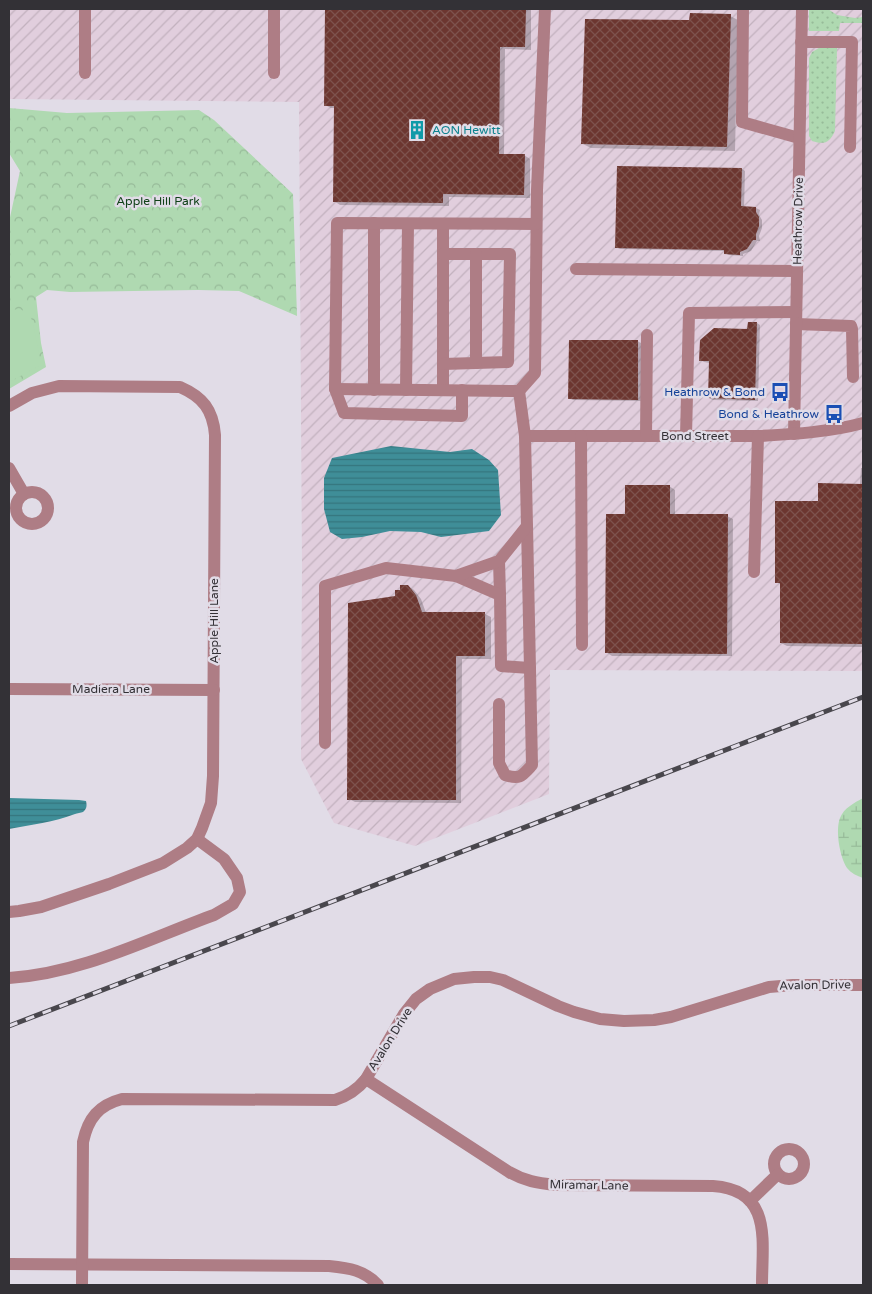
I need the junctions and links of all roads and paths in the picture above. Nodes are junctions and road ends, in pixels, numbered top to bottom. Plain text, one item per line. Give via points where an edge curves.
1 (85, 9) edge
2 (274, 9) edge
3 (546, 9) edge
4 (743, 9) edge
5 (802, 9) edge
6 (801, 42) junction
7 (85, 73) dead end
8 (274, 73) dead end
9 (799, 138) junction
10 (850, 147) dead end
11 (374, 224) junction
12 (408, 224) junction
13 (443, 224) junction
14 (536, 224) junction
15 (443, 254) junction
16 (476, 254) junction
17 (576, 269) dead end
18 (797, 271) junction
19 (796, 318) junction
20 (647, 335) dead end
21 (476, 363) junction
22 (443, 364) junction
23 (853, 377) dead end
24 (335, 389) junction
25 (374, 390) junction
26 (406, 390) junction
27 (443, 390) junction
28 (462, 390) junction
29 (519, 391) junction
30 (9, 406) edge
31 (863, 423) edge
32 (794, 434) junction
33 (525, 436) junction
34 (581, 436) junction
35 (646, 436) junction
36 (686, 436) junction
37 (758, 436) junction
38 (9, 468) edge
39 (24, 494) dead end
40 (527, 526) junction
41 (499, 561) junction
42 (754, 572) dead end
43 (456, 576) junction
44 (500, 595) junction
45 (582, 645) dead end
46 (530, 668) junction
47 (9, 688) edge
48 (214, 690) junction
49 (499, 704) dead end
50 (325, 743) dead end
51 (197, 839) junction
52 (9, 912) edge
53 (9, 978) edge
54 (863, 985) edge
55 (366, 1079) junction
56 (778, 1174) dead end
57 (750, 1201) junction
58 (9, 1264) edge
59 (82, 1264) junction
60 (82, 1285) edge
61 (378, 1285) edge
62 (762, 1285) edge

1 - 7 street
2 - 8 street
3 - 14 street
4 - 9 street via 742,122
5 - 6 street, Heathrow Drive
6 - 9 street, Heathrow Drive
6 - 10 street via 852,42
9 - 18 street, Heathrow Drive
11 - 12 street
11 - 24 street via 337,223
11 - 25 street
12 - 13 street
12 - 26 street
13 - 14 street
13 - 15 street
14 - 29 street via 535,373
15 - 16 street
15 - 22 street
16 - 21 street
16 - 21 street via 510,254 508,362
17 - 18 street
18 - 19 street, Heathrow Drive
19 - 23 street via 851,326
19 - 32 street, Heathrow Drive
19 - 36 street via 689,312
20 - 35 street
21 - 22 street
22 - 27 street
24 - 25 street
24 - 28 street via 344,413 462,416
25 - 26 street
26 - 27 street
27 - 28 street
28 - 29 street
29 - 33 street
30 - 48 street, Apple Hill Lane via 32,393 59,386 180,387 203,401 214,424 215,435
31 - 32 street, Bond Street
32 - 37 street, Bond Street
33 - 34 street, Bond Street
33 - 40 street
34 - 35 street, Bond Street
34 - 45 street
35 - 36 street, Bond Street
36 - 37 street, Bond Street
37 - 42 street
38 - 39 street
40 - 41 street
40 - 46 street
41 - 43 street
41 - 44 street
43 - 44 street
43 - 50 street via 386,568 325,586
44 - 46 street via 501,666
46 - 49 street via 532,765 514,778 505,775 499,763
47 - 48 street, Madiera Lane
48 - 51 street, Apple Hill Lane via 211,804
51 - 52 street via 163,863 109,884 41,907
51 - 53 street via 224,859 237,878 240,892 233,904 214,915 86,964
54 - 55 street, Avalon Drive via 769,987 671,1017 624,1021 574,1012 503,980 490,977 454,979 430,989 416,1000 404,1014
55 - 57 street, Miramar Lane via 517,1177 535,1183 726,1187
55 - 59 street, Avalon Drive via 352,1093 335,1100 122,1100 96,1112 85,1130 83,1142
56 - 57 street
57 - 62 street via 759,1215 762,1232
58 - 59 street
59 - 60 street, Avalon Drive
59 - 61 street via 346,1268 362,1272

